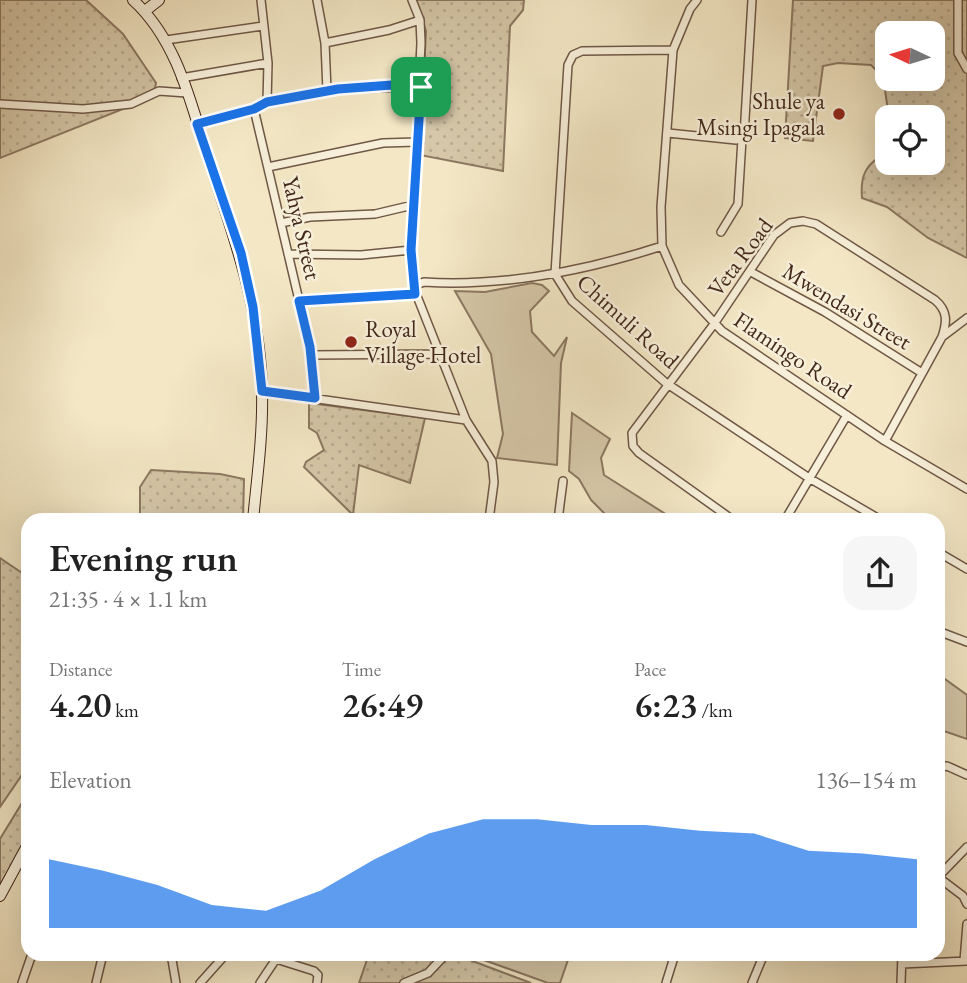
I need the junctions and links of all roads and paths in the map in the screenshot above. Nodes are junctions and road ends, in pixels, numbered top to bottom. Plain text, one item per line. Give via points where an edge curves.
1 (133, 0) edge
2 (159, 0) edge
3 (262, 0) edge
4 (317, 0) edge
5 (412, 0) edge
6 (697, 0) edge
7 (752, 0) edge
8 (958, 0) edge
9 (145, 11) junction
10 (420, 20) junction
11 (264, 26) junction
12 (166, 40) junction
13 (325, 43) junction
14 (674, 50) junction
15 (268, 63) junction
16 (967, 69) edge
17 (181, 78) junction
18 (421, 87) junction
19 (327, 91) junction
20 (187, 93) junction
21 (267, 102) junction
22 (0, 104) edge
23 (254, 109) junction
24 (197, 124) junction
25 (668, 133) junction
26 (742, 139) junction
27 (416, 142) junction
28 (268, 167) junction
29 (414, 205) junction
30 (281, 223) junction
31 (721, 232) dead end
32 (662, 246) junction
33 (411, 250) junction
34 (288, 254) junction
35 (751, 272) junction
36 (555, 274) junction
37 (414, 290) junction
38 (299, 301) junction
39 (967, 318) edge
40 (714, 324) junction
41 (942, 337) junction
42 (438, 354) junction
43 (312, 355) junction
44 (922, 373) junction
45 (666, 383) junction
46 (262, 391) junction
47 (315, 398) junction
48 (847, 415) junction
49 (466, 420) junction
50 (884, 441) junction
51 (809, 478) junction
52 (563, 481) dead end
53 (967, 489) edge
54 (253, 513) edge
55 (490, 513) edge
56 (559, 513) edge
57 (724, 513) edge
58 (789, 513) edge
59 (868, 513) edge
60 (945, 556) edge
61 (967, 569) edge
62 (945, 634) edge
63 (967, 642) edge
64 (945, 766) edge
65 (967, 775) edge
66 (967, 847) edge
67 (21, 858) edge
68 (945, 870) edge
69 (945, 882) edge
70 (0, 896) edge
71 (967, 904) edge
72 (967, 924) edge
73 (30, 961) edge
74 (101, 961) edge
75 (173, 961) edge
76 (220, 961) edge
77 (275, 961) edge
78 (282, 961) edge
79 (439, 961) edge
80 (674, 961) edge
81 (761, 961) edge
82 (966, 961) edge
83 (902, 964) joint
84 (22, 983) edge
85 (96, 983) edge
86 (176, 983) edge
87 (201, 983) edge
88 (260, 983) edge
89 (317, 983) edge
90 (404, 983) edge
91 (666, 983) edge
92 (752, 983) edge
93 (901, 983) edge

1 - 9 street
2 - 9 street
3 - 11 street
4 - 13 street
5 - 10 street
6 - 14 street, Flamingo Road
7 - 26 street
8 - 16 street via 958,53
9 - 12 street
10 - 13 street
10 - 18 street
11 - 12 street
11 - 15 street
12 - 17 street
13 - 19 street
14 - 25 street, Flamingo Road
14 - 36 street, Chimuli Road via 582,51 573,55 568,65
15 - 17 street
15 - 21 street
17 - 20 street
18 - 19 street
18 - 27 street
19 - 21 street
20 - 22 street via 159,91 131,104 83,109
20 - 24 street
21 - 23 street
23 - 24 street
23 - 28 street, Yahya Street
24 - 46 street via 241,253 253,307
25 - 26 street
25 - 32 street, Flamingo Road
26 - 31 street via 738,204
27 - 28 street via 383,144
27 - 29 street
28 - 30 street, Yahya Street
29 - 30 street
29 - 33 street
30 - 34 street, Yahya Street
32 - 36 street
32 - 40 street, Flamingo Road via 679,285
33 - 34 street
33 - 37 street
34 - 38 street, Yahya Street
35 - 40 street, Veta Road
35 - 41 street, Veta Road via 781,228 797,221 816,224 935,300 946,315
35 - 44 street, Mwendasi Street
36 - 37 street via 493,282 424,282
36 - 45 street, Chimuli Road via 572,301
37 - 38 street
37 - 42 street
38 - 43 street, Yahya Street
39 - 41 street
40 - 45 street, Veta Road
40 - 48 street, Flamingo Road
41 - 44 street
42 - 43 street
42 - 49 street
43 - 47 street, Yahya Street
44 - 50 street
45 - 51 street, Chimuli Road
45 - 57 street, Veta Road via 634,427 633,446
46 - 47 street
46 - 54 street
47 - 49 street
48 - 50 street, Flamingo Road
48 - 51 street
49 - 55 street via 492,461
50 - 53 street, Flamingo Road
51 - 58 street
51 - 59 street, Chimuli Road
52 - 56 street
60 - 61 street
62 - 63 street
64 - 65 street
66 - 68 street
67 - 70 street
69 - 71 street
72 - 82 street
73 - 84 street
74 - 85 street
75 - 86 street
76 - 87 street
77 - 88 street
78 - 89 street via 314,971
79 - 90 street via 428,973
80 - 91 street
81 - 92 street
82 - 83 street
83 - 93 street

